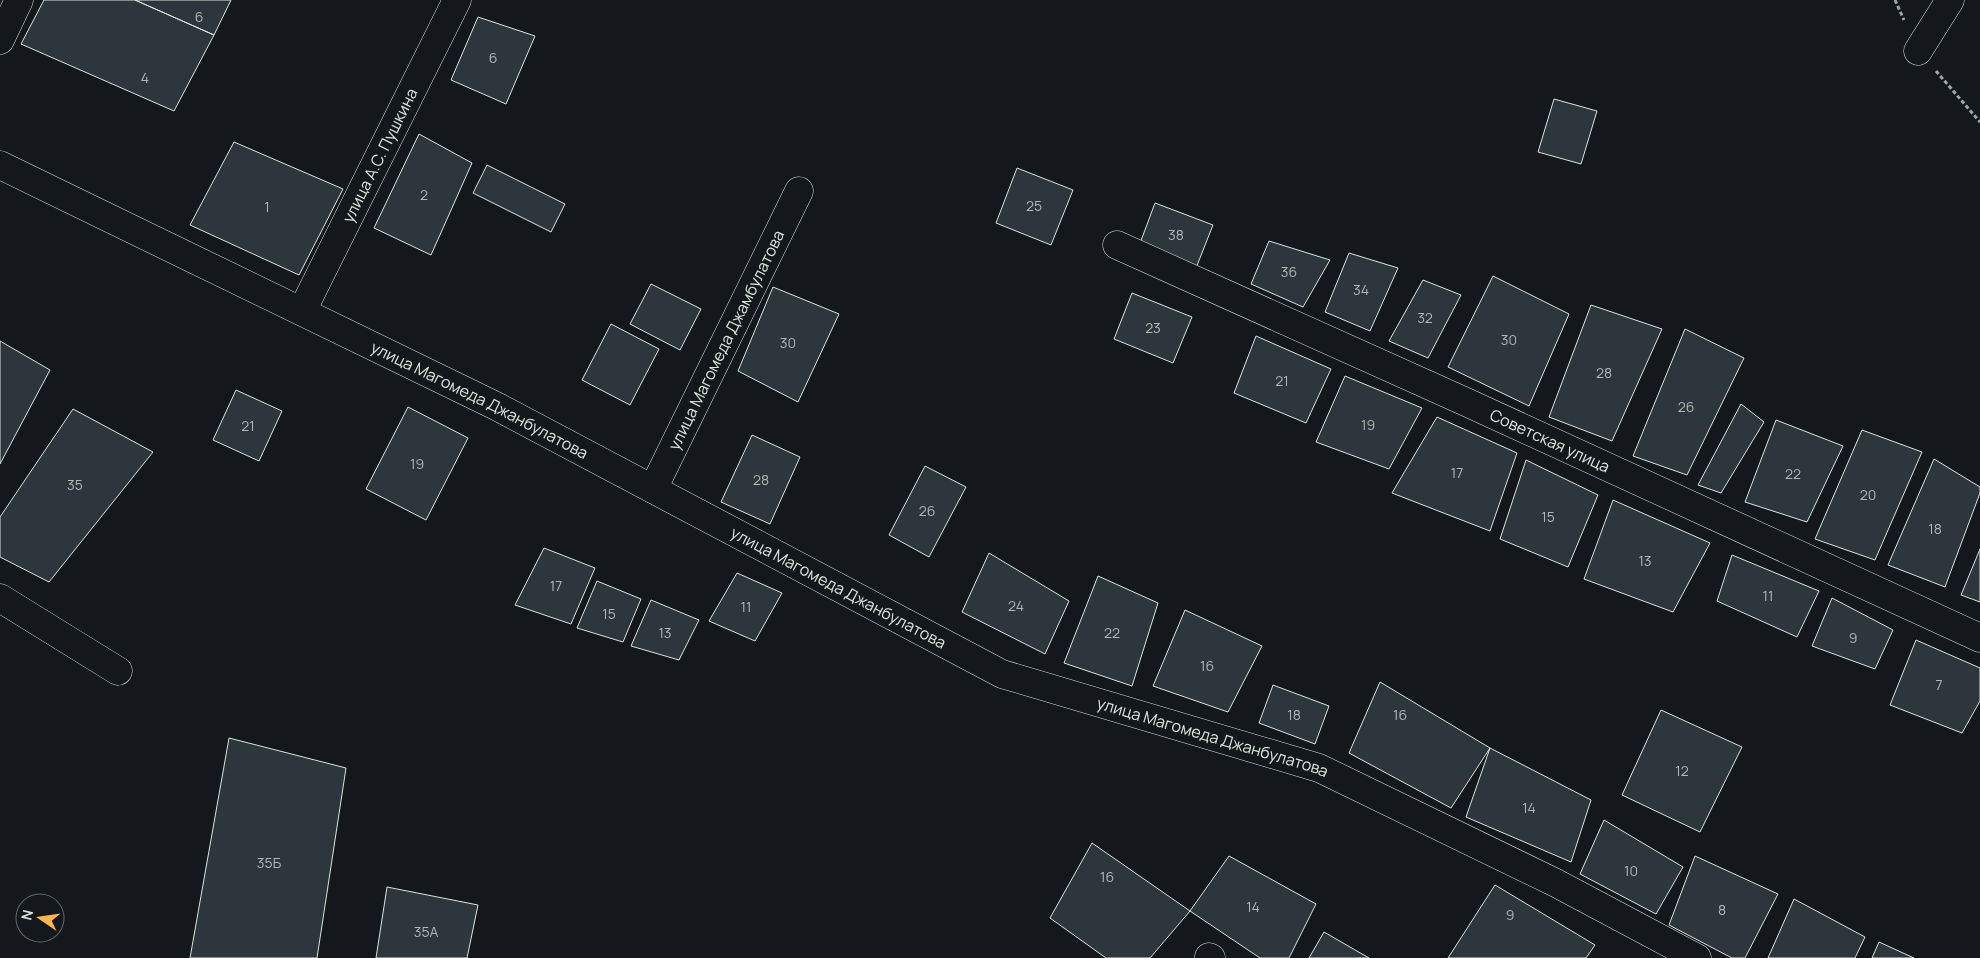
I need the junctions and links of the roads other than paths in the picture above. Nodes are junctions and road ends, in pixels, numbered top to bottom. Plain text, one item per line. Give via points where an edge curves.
1 (19, 0) edge
2 (457, 0) edge
3 (1950, 0) edge
4 (0, 40) edge
5 (1918, 51) dead end
6 (0, 165) edge
7 (799, 191) dead end
8 (1117, 245) dead end
9 (302, 311) junction
10 (653, 489) junction
11 (0, 598) edge
12 (1980, 638) edge
13 (118, 671) dead end
14 (1697, 958) edge

1 - 4 street
2 - 9 street, улица А.С. Пушкина
3 - 5 street
6 - 9 street, улица Магомеда Джанбулатова
7 - 10 street, улица Магомеда Джамбулатова
8 - 12 street, Советская улица
9 - 10 street, улица Магомеда Джанбулатова via 496,406
10 - 14 street, улица Магомеда Джанбулатова via 1002,674 1319,768 1556,883
11 - 13 street

